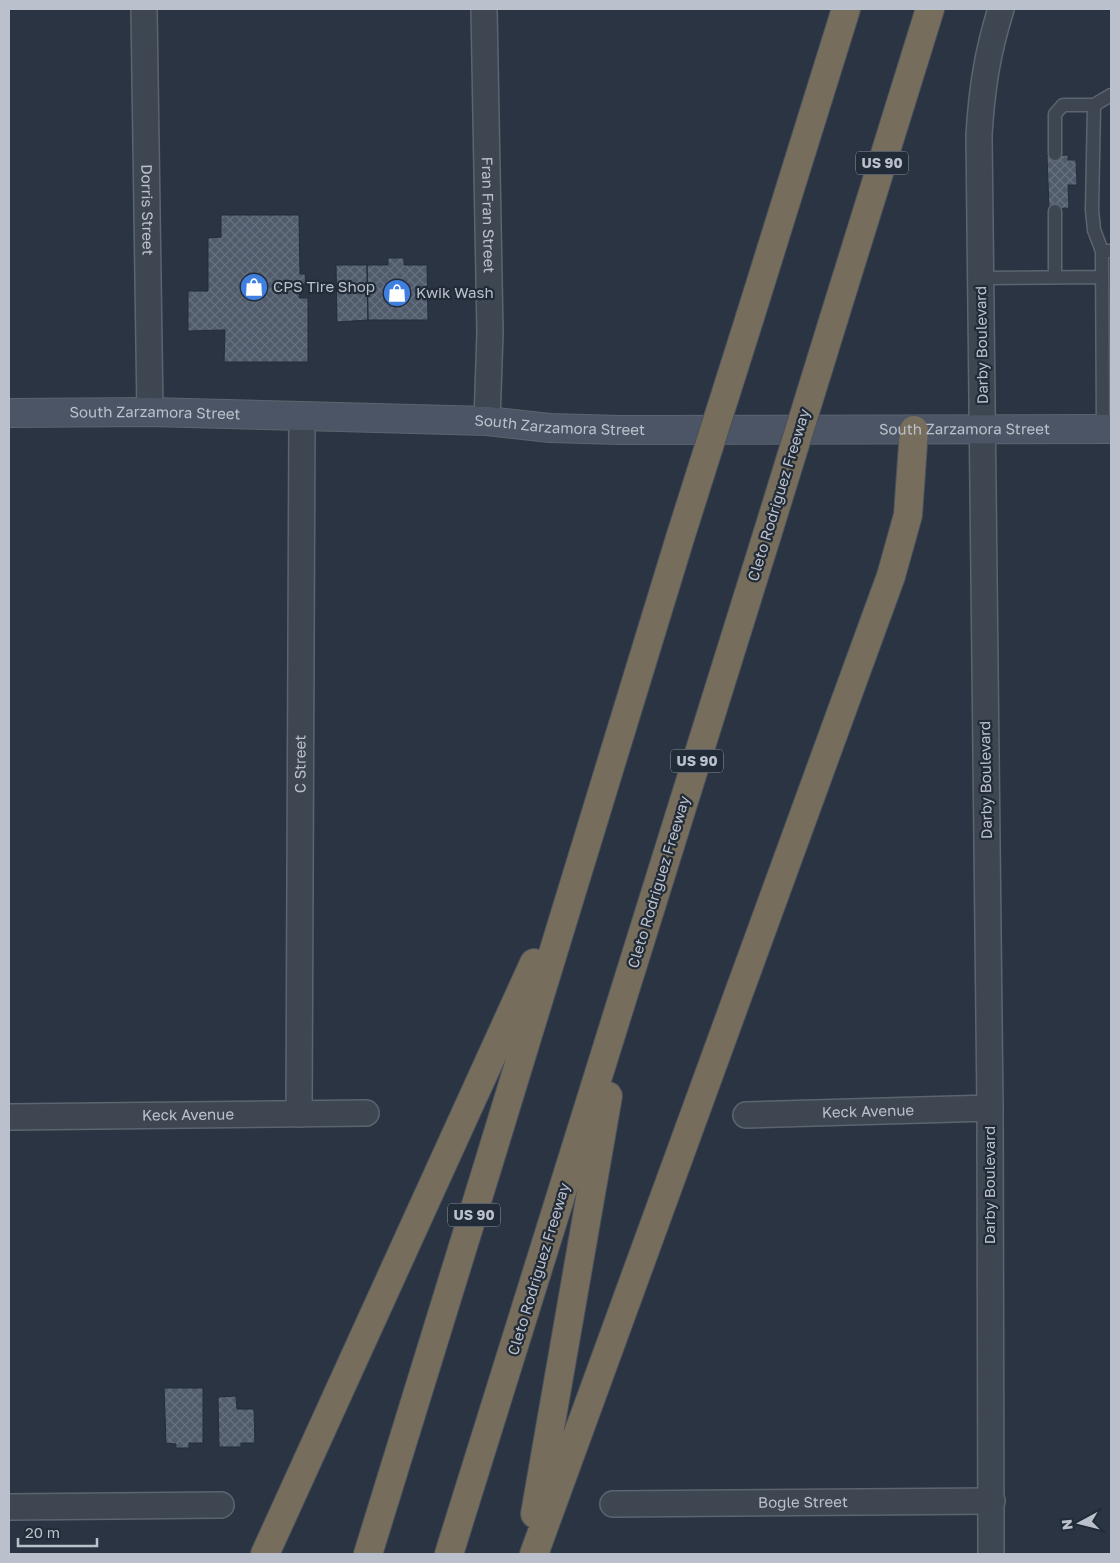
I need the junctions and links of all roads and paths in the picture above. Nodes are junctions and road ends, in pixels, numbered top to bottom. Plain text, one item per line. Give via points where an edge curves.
1 (144, 9) edge
2 (484, 9) edge
3 (846, 9) edge
4 (930, 9) edge
5 (1001, 9) edge
6 (1111, 95) edge
7 (1094, 105) junction
8 (1055, 154) dead end
9 (1055, 211) dead end
10 (1107, 251) edge
11 (1055, 277) junction
12 (1102, 277) junction
13 (981, 278) junction
14 (1107, 346) edge
15 (150, 412) junction
16 (9, 413) edge
17 (302, 416) junction
18 (487, 421) junction
19 (1107, 429) edge
20 (914, 430) junction
21 (983, 430) junction
22 (576, 874) junction
23 (627, 988) junction
24 (990, 1108) junction
25 (366, 1113) dead end
26 (299, 1114) junction
27 (746, 1116) dead end
28 (9, 1117) edge
29 (992, 1501) junction
30 (613, 1504) dead end
31 (221, 1505) dead end
32 (9, 1507) edge
33 (265, 1554) edge
34 (368, 1554) edge
35 (449, 1554) edge
36 (528, 1554) edge
37 (534, 1554) edge
38 (991, 1554) edge

1 - 15 street, Dorris Street
2 - 18 street, Fran Fran Street via 490,332
3 - 22 highway, US 90, bridge
4 - 23 highway, Cleto Rodriguez Freeway / US 90, bridge
5 - 13 street, Darby Boulevard via 988,50 982,87 979,135
6 - 7 lane
7 - 8 lane via 1063,105 1055,114
7 - 10 lane via 1092,210 1094,230
9 - 11 lane
10 - 12 lane
11 - 12 lane
11 - 13 lane
12 - 14 lane
13 - 21 street, Darby Boulevard
14 - 19 lane
15 - 16 main road, South Zarzamora Street
15 - 17 main road, South Zarzamora Street
17 - 18 main road, South Zarzamora Street
17 - 26 street, C Street
18 - 20 main road, South Zarzamora Street via 550,428 620,430
19 - 21 main road, South Zarzamora Street
20 - 21 main road, South Zarzamora Street
20 - 37 highway via 908,515 891,576
21 - 24 street, Darby Boulevard
22 - 33 highway
22 - 34 highway, US 90
23 - 35 highway, Cleto Rodriguez Freeway / US 90
23 - 36 highway
24 - 27 street, Keck Avenue
24 - 29 street, Darby Boulevard
25 - 26 street, Keck Avenue
26 - 28 street, Keck Avenue
29 - 30 street, Bogle Street
29 - 38 street, Darby Boulevard
31 - 32 street

